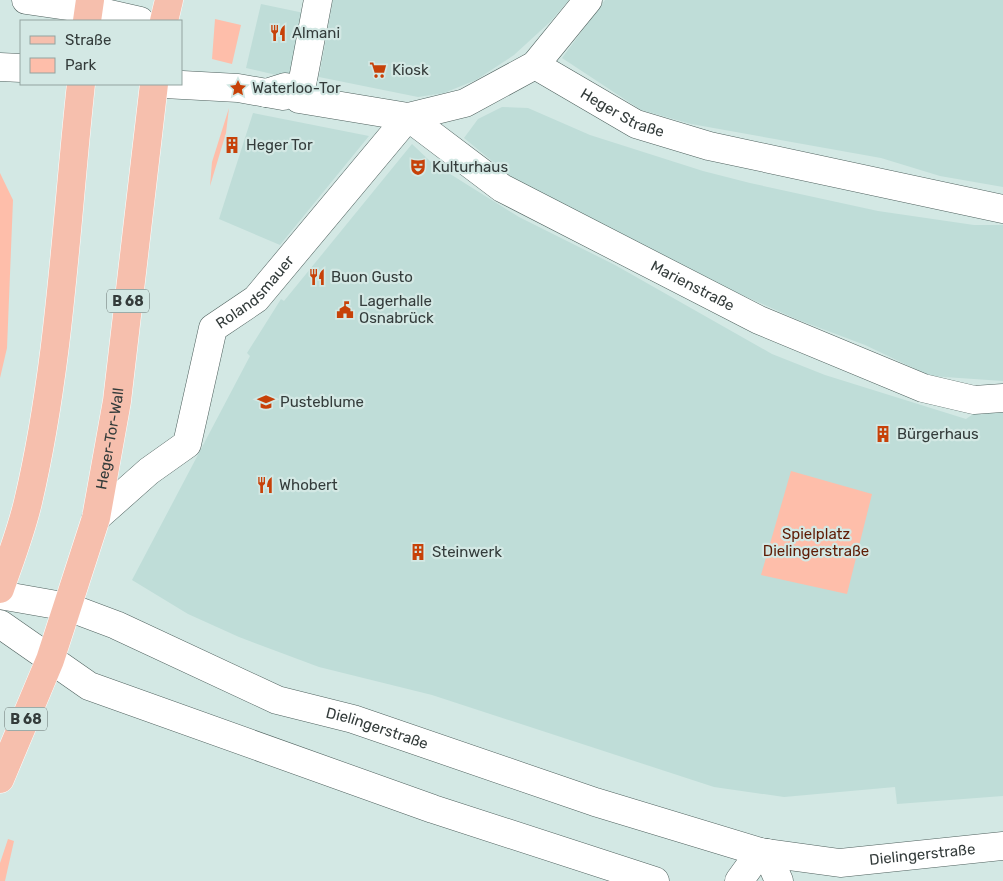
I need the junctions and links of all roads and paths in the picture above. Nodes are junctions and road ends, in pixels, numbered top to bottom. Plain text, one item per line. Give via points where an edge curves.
1 (26, 0) edge
2 (169, 0) edge
3 (318, 0) edge
4 (588, 0) edge
5 (88, 10) edge
6 (135, 20) edge
7 (164, 20) edge
8 (535, 65) junction
9 (0, 67) edge
10 (20, 68) edge
11 (82, 85) edge
12 (154, 85) edge
13 (182, 85) edge
14 (283, 93) junction
15 (408, 117) junction
16 (1003, 209) edge
17 (1003, 398) edge
18 (96, 518) junction
19 (0, 589) edge
20 (0, 595) edge
21 (68, 607) junction
22 (0, 624) edge
23 (50, 660) junction
24 (0, 779) edge
25 (1003, 846) edge
26 (764, 852) junction
27 (840, 863) junction
28 (655, 881) edge
29 (738, 881) edge
30 (780, 881) edge
31 (811, 881) edge

1 - 5 street
2 - 7 main road
3 - 14 street
4 - 8 street
5 - 6 street
8 - 15 street via 465,103
8 - 16 street, Heger Straße via 636,124 700,144
9 - 10 street
11 - 19 main road via 56,332 42,425 28,502
12 - 18 main road, Heger-Tor-Wall / B 68 via 117,401
13 - 14 street
14 - 15 street via 299,99
15 - 17 street, Marienstraße via 502,188 760,320 923,388 974,400
15 - 18 street, Rolandsmauer via 256,299 213,328 187,444 149,471
18 - 21 main road, Heger-Tor-Wall / B 68
20 - 21 street, Dielingerstraße
21 - 23 main road, Heger-Tor-Wall / B 68
21 - 26 street, Dielingerstraße via 116,625 277,700 353,719 595,802
22 - 23 street
23 - 24 main road, Heger-Tor-Wall / B 68
23 - 28 street via 89,686 433,809
25 - 27 street, Dielingerstraße
26 - 27 street, Dielingerstraße
26 - 29 street
26 - 30 street
27 - 31 street, Dielingerstraße

